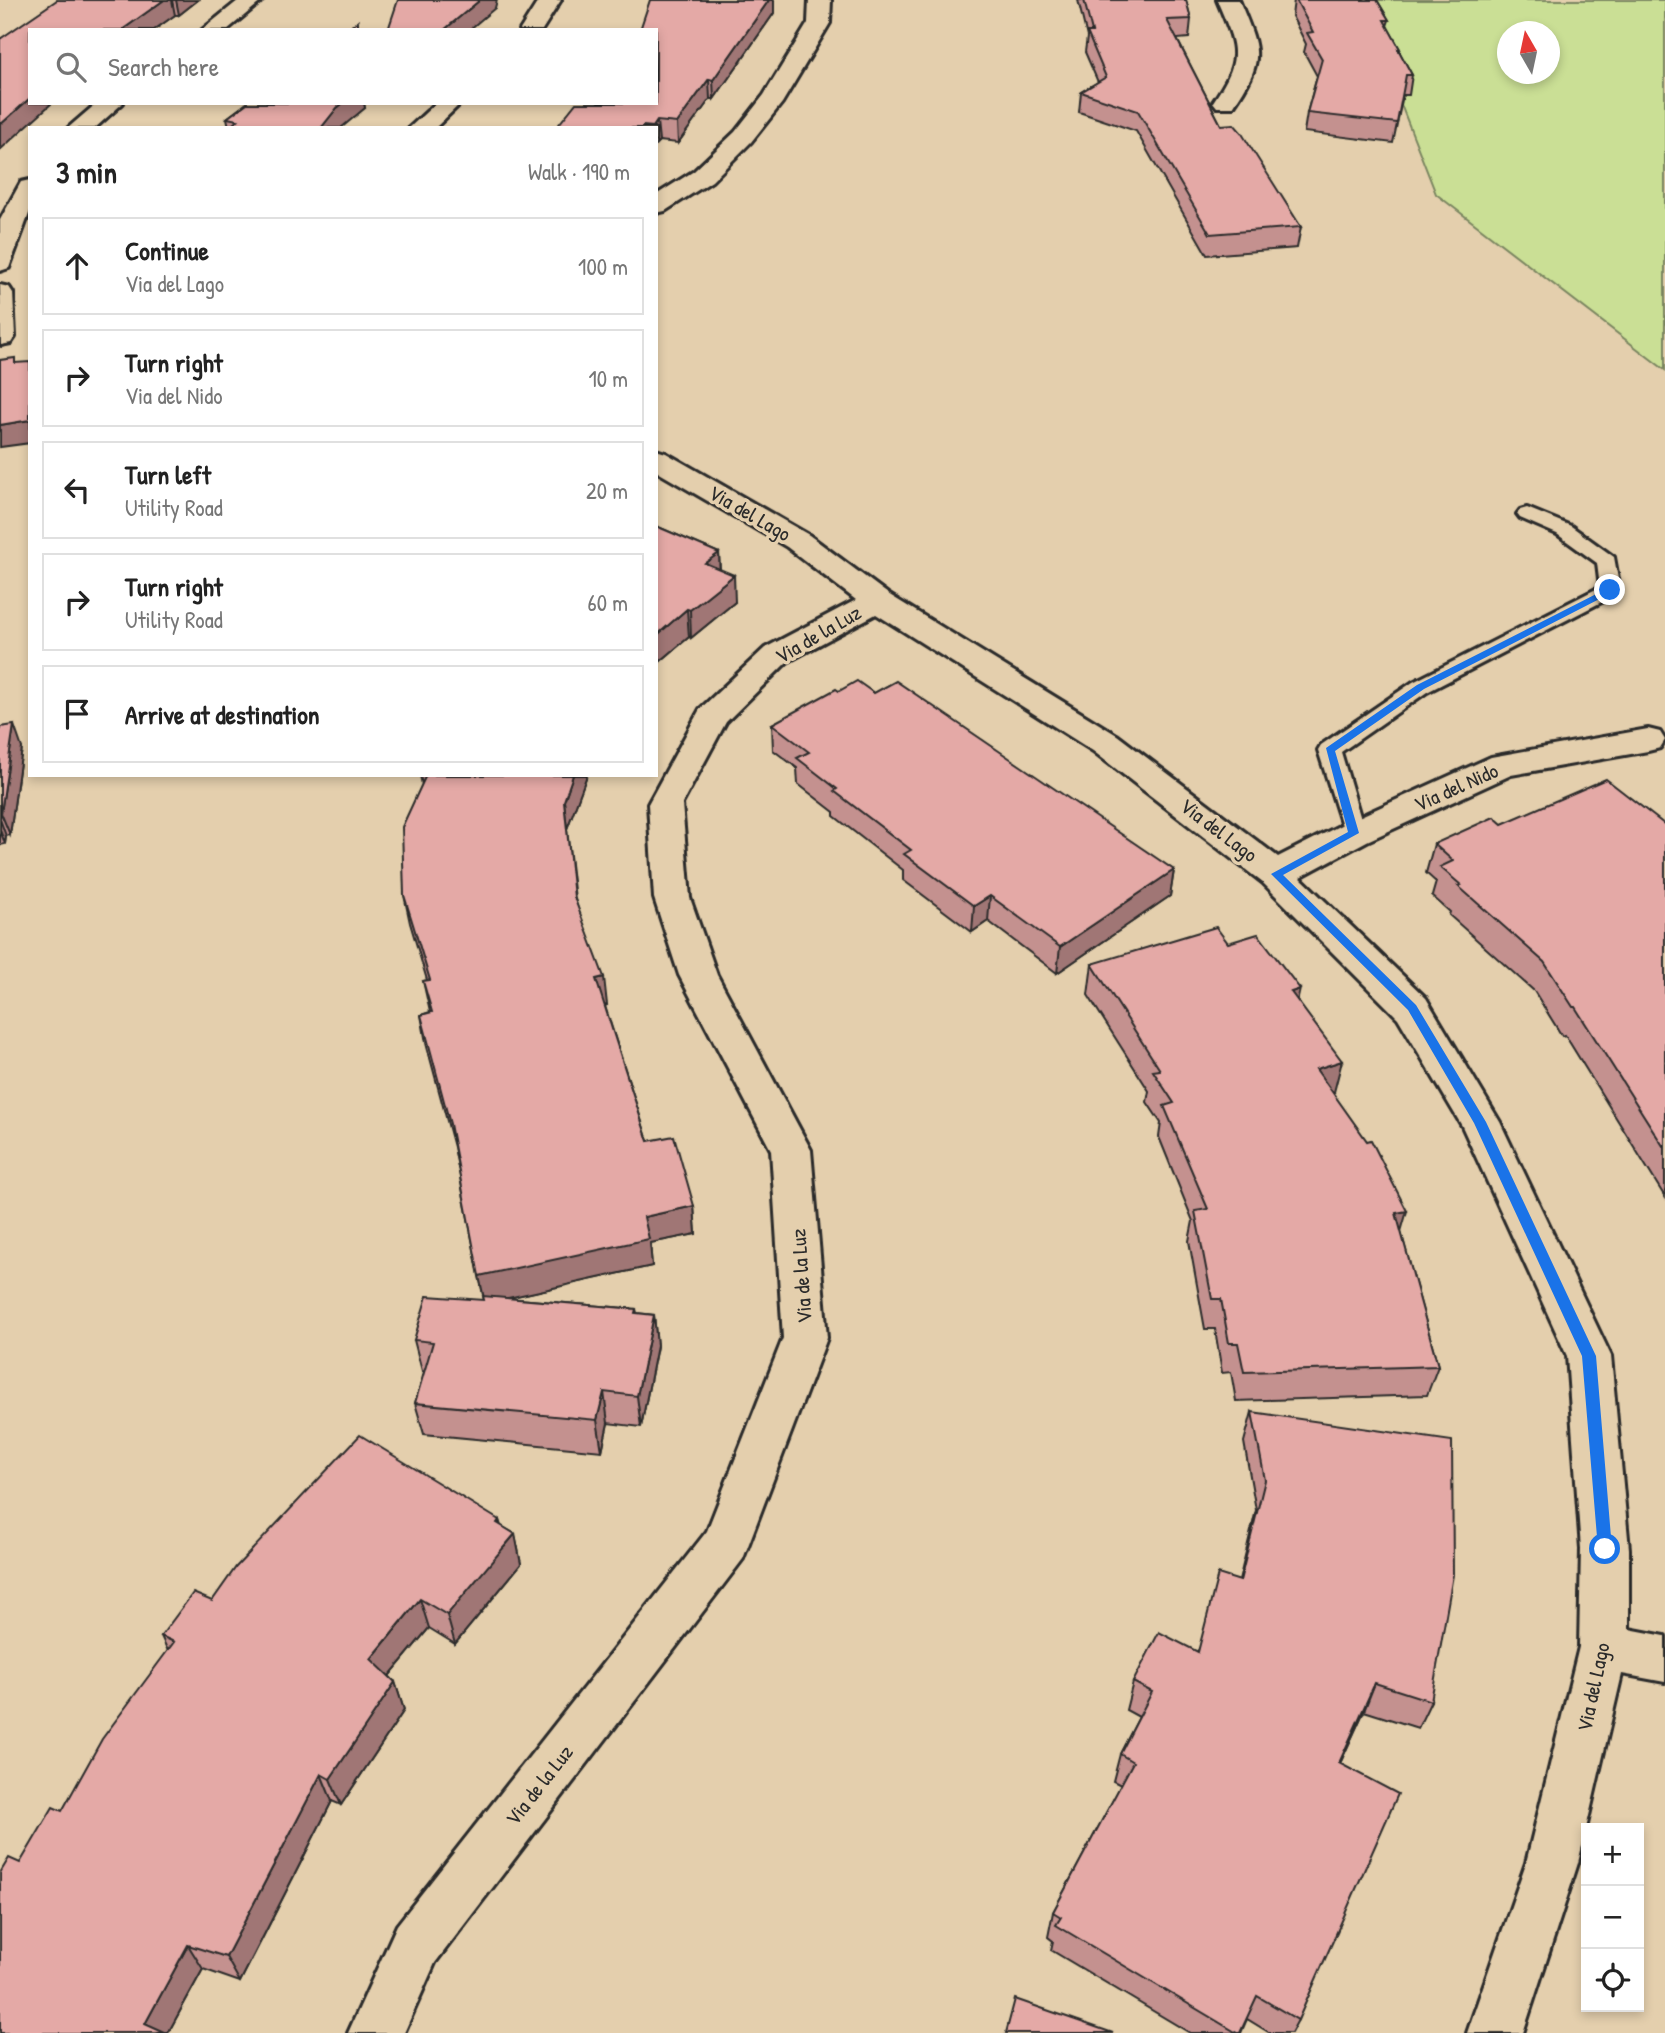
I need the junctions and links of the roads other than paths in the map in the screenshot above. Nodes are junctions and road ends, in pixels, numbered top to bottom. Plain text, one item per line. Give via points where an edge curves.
1 (252, 0) edge
2 (550, 0) edge
3 (820, 0) edge
4 (1228, 0) edge
5 (216, 28) edge
6 (532, 28) edge
7 (1225, 102) dead end
8 (109, 105) edge
9 (448, 105) edge
10 (83, 126) edge
11 (423, 126) edge
12 (28, 191) edge
13 (658, 205) edge
14 (0, 263) edge
15 (0, 293) edge
16 (28, 333) edge
17 (1, 337) edge
18 (658, 460) edge
19 (1527, 514) dead end
20 (877, 601) junction
21 (1648, 740) dead end
22 (1354, 833) junction
23 (1276, 874) junction
24 (1604, 1647) junction
25 (1665, 1659) edge
26 (376, 2033) edge
27 (1495, 2033) edge

1 - 5 street
2 - 6 street
3 - 13 street via 819,23 774,99 703,176
4 - 7 street via 1249,52 1242,78
8 - 10 street
9 - 11 street
12 - 14 street via 10,225
15 - 17 street
16 - 17 street
18 - 20 street, Via del Lago via 798,541
19 - 22 lane via 1564,530 1607,561 1610,590 1420,687 1329,750
20 - 23 street, Via del Lago via 1105,743
20 - 26 street, Via de la Luz via 776,655 712,716 665,804 672,898 698,975 791,1150 805,1338 726,1544 416,1944
21 - 22 street, Via del Nido via 1503,765
22 - 23 street, Via del Nido
23 - 24 street, Via del Lago via 1412,1007 1480,1122 1589,1356 1605,1549
24 - 25 street
24 - 27 street, Via del Lago via 1552,1863

